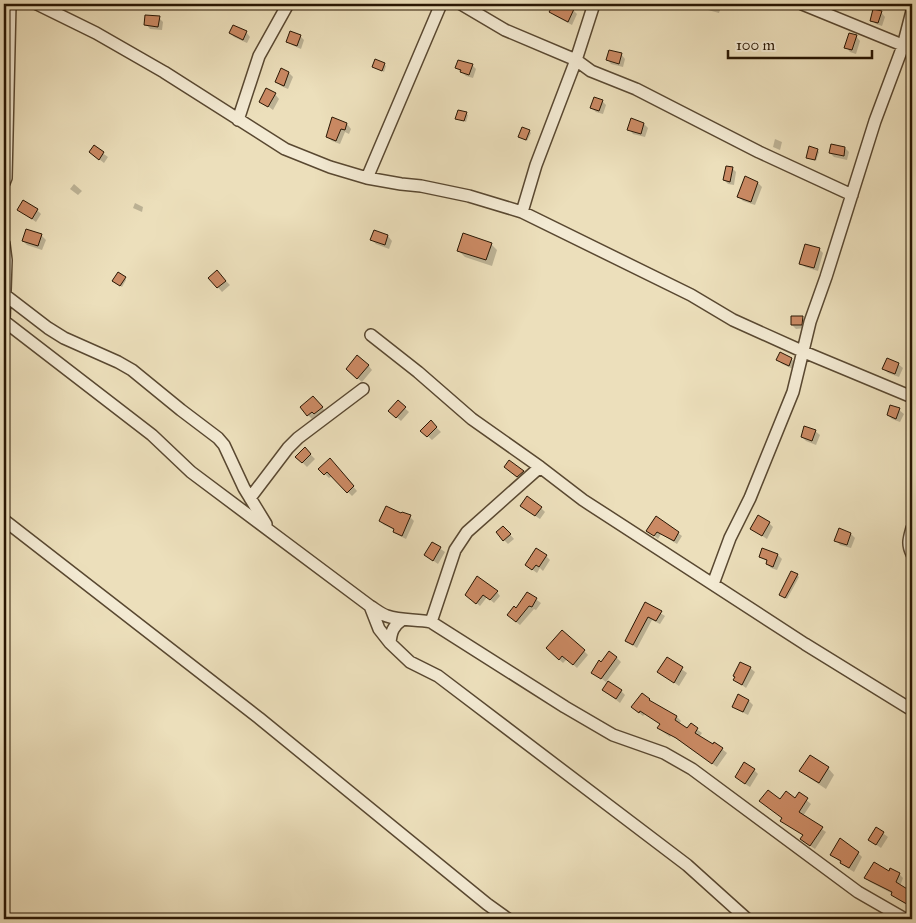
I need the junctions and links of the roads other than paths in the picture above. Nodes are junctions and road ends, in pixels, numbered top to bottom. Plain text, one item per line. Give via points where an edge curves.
1 (10, 4) edge
2 (37, 4) edge
3 (288, 4) edge
4 (441, 4) edge
5 (461, 4) edge
6 (594, 4) edge
7 (802, 4) edge
8 (912, 11) edge
9 (907, 47) edge
10 (576, 60) junction
11 (238, 120) junction
12 (367, 178) junction
13 (4, 183) edge
14 (852, 195) junction
15 (522, 212) junction
16 (4, 244) edge
17 (5, 294) edge
18 (4, 321) edge
19 (371, 335) dead end
20 (804, 352) junction
21 (363, 389) dead end
22 (912, 397) edge
23 (540, 467) junction
24 (250, 498) junction
25 (4, 520) edge
26 (912, 528) edge
27 (270, 529) junction
28 (912, 554) edge
29 (713, 584) junction
30 (370, 606) junction
31 (402, 620) junction
32 (431, 622) junction
33 (390, 643) junction
34 (912, 710) edge
35 (508, 919) edge
36 (747, 919) edge
37 (905, 919) edge

1 - 13 street
2 - 11 street via 164,72
3 - 11 street via 259,56
4 - 12 street
5 - 10 street via 505,30
6 - 10 street
7 - 9 street
8 - 9 street
9 - 14 street via 875,121
10 - 14 street via 591,71 636,89
10 - 15 street via 536,165
11 - 12 street via 286,150
12 - 15 street via 469,196
14 - 20 street via 810,322
15 - 20 street via 691,295 733,320
16 - 17 street
17 - 18 street
17 - 24 street via 64,338 132,370 218,438
18 - 27 street via 152,434 191,472
19 - 23 street via 472,419
20 - 22 street
20 - 29 street via 790,400
21 - 24 street via 293,443
23 - 29 street via 583,500
23 - 32 street via 466,532 455,550
24 - 27 street
25 - 35 street via 259,718
26 - 28 street via 908,541
27 - 30 street
29 - 34 street
30 - 31 street via 386,616
30 - 33 street via 379,629
31 - 32 street
31 - 33 street via 391,632
32 - 37 street via 565,708 613,735 664,754 692,769 858,892
33 - 36 street via 410,662 438,676 680,859

